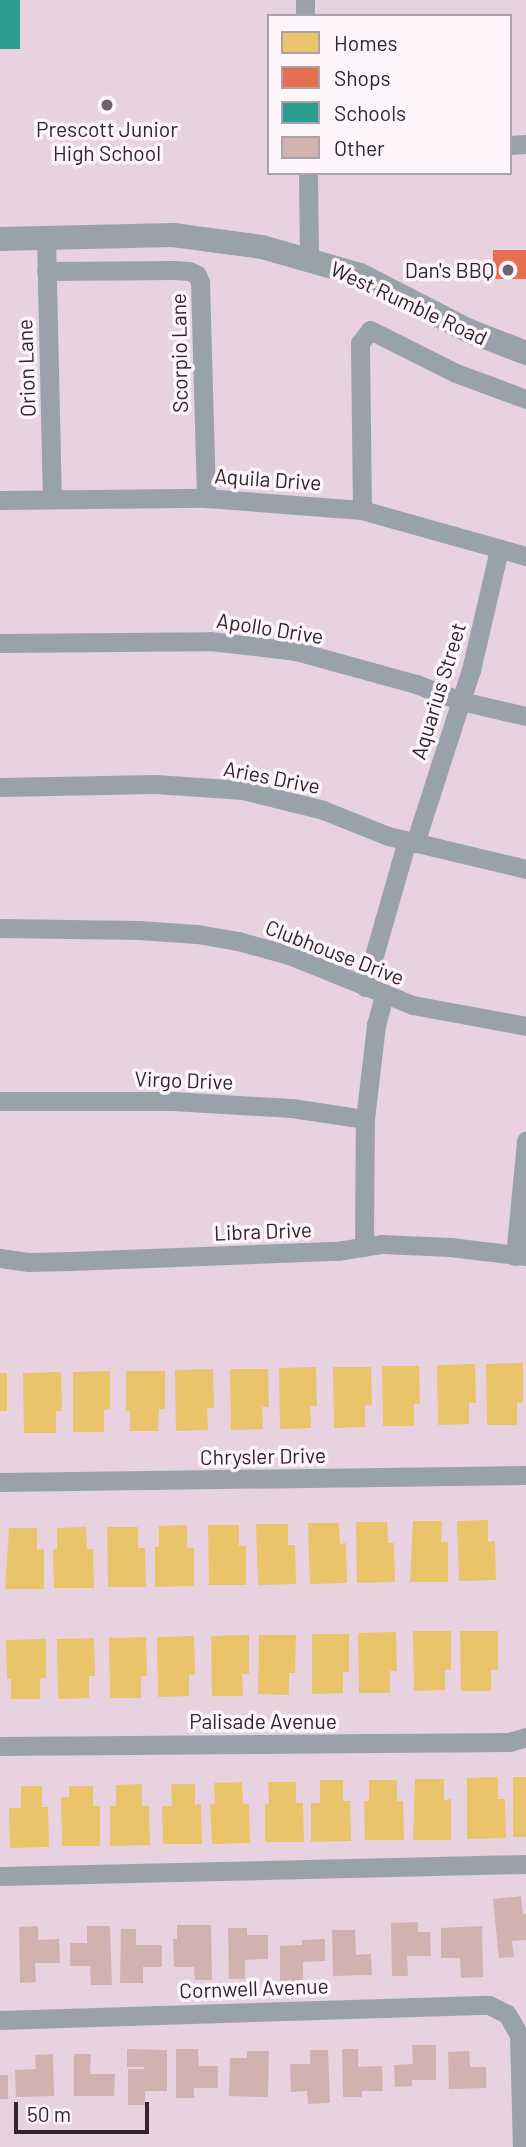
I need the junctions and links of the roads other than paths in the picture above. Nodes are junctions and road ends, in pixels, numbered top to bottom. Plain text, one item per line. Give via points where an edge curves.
1 (307, 175) edge
2 (46, 238) junction
3 (0, 239) edge
4 (309, 258) junction
5 (46, 267) junction
6 (526, 353) edge
7 (526, 399) edge
8 (52, 497) junction
9 (206, 498) junction
10 (0, 500) edge
11 (362, 510) junction
12 (499, 550) junction
13 (526, 556) edge
14 (0, 643) edge
15 (461, 701) junction
16 (526, 716) edge
17 (0, 787) edge
18 (411, 842) junction
19 (526, 869) edge
20 (0, 928) edge
21 (365, 987) junction
22 (384, 995) junction
23 (526, 1026) edge
24 (0, 1101) edge
25 (365, 1119) junction
26 (526, 1141) edge
27 (364, 1247) junction
28 (521, 1256) edge
29 (0, 1258) edge
30 (526, 1475) edge
31 (0, 1482) edge
32 (526, 1737) edge
33 (0, 1746) edge
34 (526, 1864) edge
35 (0, 1876) edge
36 (0, 2020) edge
37 (523, 2116) edge
38 (522, 2147) edge

1 - 4 street
2 - 3 street, West Rumble Road
2 - 4 street, West Rumble Road via 180,236
2 - 5 street, Orion Lane
4 - 6 street, West Rumble Road via 360,275 476,334
5 - 8 street, Orion Lane
5 - 9 street, Scorpio Lane via 174,270 197,275
7 - 11 street via 456,373 370,330 360,343
8 - 9 street, Aquila Drive
8 - 10 street, Aquila Drive
9 - 11 street, Aquila Drive
11 - 12 street, Aquila Drive
12 - 13 street, Aquila Drive
12 - 15 street, Aquarius Street
14 - 15 street, Apollo Drive via 210,641 296,651
15 - 16 street, Apollo Drive
15 - 18 street, Aquarius Street
17 - 18 street, Aries Drive via 155,784 243,790 323,810
18 - 19 street, Aries Drive
18 - 21 street, Aquarius Street
20 - 21 street, Clubhouse Drive via 197,934 238,940 289,955
21 - 22 street, Clubhouse Drive
22 - 23 street, Clubhouse Drive via 413,1005
22 - 25 street
24 - 25 street, Virgo Drive via 173,1101 292,1108
25 - 27 street
26 - 28 street
27 - 28 street, Libra Drive via 425,1246
27 - 29 street, Libra Drive via 71,1261
30 - 31 street, Chrysler Drive
32 - 33 street, Palisade Avenue via 509,1742
34 - 35 street
36 - 37 street, Cornwell Avenue via 497,2007 507,2014 519,2035
37 - 38 street

